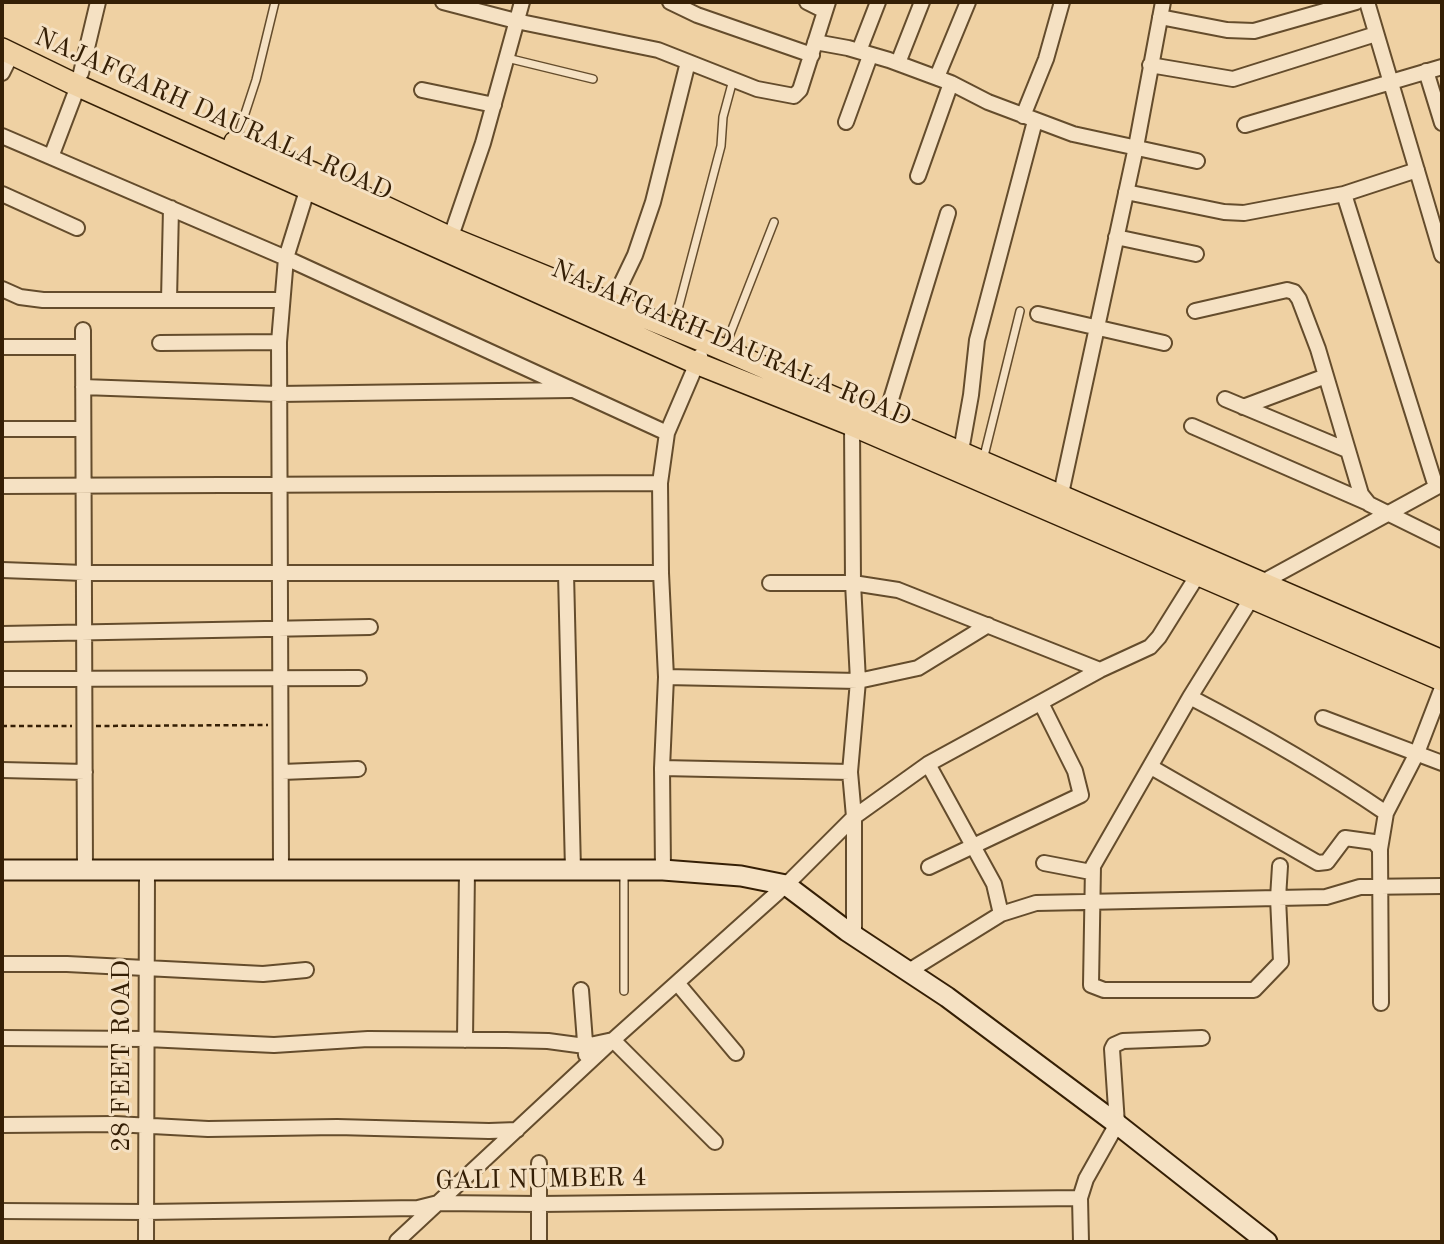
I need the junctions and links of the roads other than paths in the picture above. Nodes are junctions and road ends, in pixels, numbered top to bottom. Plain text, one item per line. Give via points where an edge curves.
1 (98, 2) edge
2 (275, 2) edge
3 (443, 2) edge
4 (522, 2) edge
5 (670, 2) edge
6 (807, 2) edge
7 (878, 2) edge
8 (922, 2) edge
9 (968, 2) edge
10 (1062, 2) edge
11 (1163, 2) edge
12 (1356, 2) edge
13 (1367, 2) edge
14 (827, 6) edge
15 (1160, 17) junction
16 (516, 21) junction
17 (2, 33) edge
18 (1376, 34) junction
19 (814, 49) junction
20 (864, 53) junction
21 (506, 58) junction
22 (5, 59) edge
23 (688, 62) junction
24 (898, 63) junction
25 (1150, 65) junction
26 (1442, 67) edge
27 (1426, 71) junction
28 (79, 79) junction
29 (593, 79) dead end
30 (733, 80) junction
31 (944, 80) junction
32 (1390, 82) junction
33 (422, 90) dead end
34 (494, 105) junction
35 (1029, 118) junction
36 (846, 122) dead end
37 (1442, 123) edge
38 (1245, 125) dead end
39 (2, 136) edge
40 (235, 142) junction
41 (1136, 147) junction
42 (51, 157) junction
43 (1197, 161) dead end
44 (1417, 170) junction
45 (918, 176) dead end
46 (310, 181) junction
47 (1126, 192) junction
48 (2, 194) edge
49 (1344, 194) junction
50 (171, 208) junction
51 (948, 213) dead end
52 (774, 222) dead end
53 (78, 228) dead end
54 (1116, 237) junction
55 (448, 245) junction
56 (1196, 254) dead end
57 (1442, 255) edge
58 (286, 258) junction
59 (2, 289) edge
60 (169, 300) junction
61 (282, 300) junction
62 (611, 303) junction
63 (1020, 311) dead end
64 (1195, 311) dead end
65 (1038, 314) dead end
66 (673, 328) junction
67 (1097, 328) junction
68 (83, 330) dead end
69 (279, 342) junction
70 (160, 343) dead end
71 (1164, 343) dead end
72 (2, 347) edge
73 (83, 347) junction
74 (716, 347) junction
75 (696, 363) junction
76 (1326, 376) junction
77 (83, 387) junction
78 (576, 390) junction
79 (278, 394) junction
80 (1225, 399) dead end
81 (1243, 407) junction
82 (885, 419) junction
83 (852, 425) junction
84 (1192, 426) dead end
85 (2, 429) edge
86 (83, 429) junction
87 (667, 433) junction
88 (1346, 450) junction
89 (961, 451) junction
90 (983, 461) junction
91 (660, 483) junction
92 (279, 484) junction
93 (83, 485) junction
94 (2, 486) edge
95 (1439, 486) edge
96 (1366, 502) junction
97 (1059, 505) junction
98 (1387, 513) junction
99 (1442, 540) edge
100 (2, 570) edge
101 (84, 573) junction
102 (281, 573) junction
103 (566, 573) junction
104 (661, 573) junction
105 (1199, 573) junction
106 (770, 583) dead end
107 (853, 583) junction
108 (1256, 590) junction
109 (988, 625) junction
110 (370, 626) dead end
111 (280, 629) junction
112 (84, 633) junction
113 (2, 634) edge
114 (1442, 661) edge
115 (1100, 670) junction
116 (666, 677) junction
117 (282, 678) junction
118 (359, 678) dead end
119 (2, 679) edge
120 (84, 679) junction
121 (1442, 680) edge
122 (858, 681) junction
123 (1442, 688) edge
124 (1189, 697) junction
125 (1041, 703) junction
126 (1323, 718) dead end
127 (1417, 753) junction
128 (928, 764) junction
129 (1442, 764) edge
130 (1152, 766) junction
131 (662, 768) junction
132 (358, 769) dead end
133 (2, 770) edge
134 (85, 772) junction
135 (282, 772) junction
136 (850, 772) junction
137 (1386, 813) junction
138 (854, 817) junction
139 (974, 846) junction
140 (1380, 849) junction
141 (1044, 863) dead end
142 (1279, 866) dead end
143 (929, 867) dead end
144 (2, 870) edge
145 (85, 870) junction
146 (147, 870) junction
147 (281, 870) junction
148 (467, 870) junction
149 (573, 870) junction
150 (624, 870) junction
151 (663, 870) junction
152 (1091, 872) junction
153 (786, 885) junction
154 (1442, 886) edge
155 (1379, 887) junction
156 (1278, 898) junction
157 (1094, 902) junction
158 (1001, 914) junction
159 (855, 936) junction
160 (2, 964) edge
161 (147, 967) junction
162 (306, 970) dead end
163 (909, 971) junction
164 (678, 984) junction
165 (581, 990) dead end
166 (624, 991) dead end
167 (1381, 1003) dead end
168 (2, 1038) edge
169 (1202, 1038) dead end
170 (147, 1039) junction
171 (465, 1040) junction
172 (613, 1040) junction
173 (585, 1046) junction
174 (736, 1053) dead end
175 (588, 1064) junction
176 (1117, 1124) junction
177 (2, 1125) edge
178 (147, 1126) junction
179 (517, 1130) junction
180 (715, 1142) dead end
181 (539, 1163) dead end
182 (1080, 1198) junction
183 (438, 1203) junction
184 (539, 1204) junction
185 (418, 1208) junction
186 (2, 1211) edge
187 (146, 1212) junction
188 (417, 1224) junction
189 (397, 1241) edge
190 (146, 1242) edge
191 (539, 1242) edge
192 (1081, 1242) edge
193 (1267, 1242) edge

1 - 28 street
2 - 40 lane
3 - 16 street
4 - 16 street
5 - 19 street via 697,15
6 - 14 street
7 - 20 street
8 - 24 street
9 - 31 street
10 - 35 street
11 - 15 street
12 - 15 street via 1254,31
13 - 18 street
14 - 19 street
15 - 25 street
16 - 21 street
16 - 23 street via 657,50
17 - 28 main road, NAJAFGARH DAURALA ROAD
18 - 25 street via 1233,79
18 - 32 street
19 - 20 street
19 - 30 street via 794,96
20 - 24 street
20 - 36 street
21 - 29 lane
21 - 34 street
22 - 28 main road, NAJAFGARH DAURALA ROAD
23 - 30 street
23 - 62 street via 653,202 635,255
24 - 31 street
25 - 41 street
26 - 27 street
27 - 32 street
27 - 37 street
28 - 40 main road, NAJAFGARH DAURALA ROAD
28 - 42 street
28 - 46 main road, NAJAFGARH DAURALA ROAD
30 - 66 lane via 721,146
31 - 35 street
31 - 45 street
32 - 38 street
32 - 44 street
33 - 34 street
34 - 55 street
35 - 41 street via 1073,134
35 - 89 street via 977,340
39 - 42 street
40 - 46 main road, NAJAFGARH DAURALA ROAD
41 - 43 street
41 - 47 street
42 - 50 street
44 - 49 street
44 - 57 street
46 - 55 main road, NAJAFGARH DAURALA ROAD
46 - 58 street
47 - 49 street via 1244,214
47 - 54 street
48 - 53 street
49 - 95 street
50 - 58 street
50 - 60 street
51 - 82 street
52 - 74 lane
54 - 56 street
54 - 67 street
55 - 62 main road, NAJAFGARH DAURALA ROAD
55 - 75 main road, NAJAFGARH DAURALA ROAD
58 - 61 street
58 - 78 street
59 - 60 street via 43,300
60 - 61 street
61 - 69 street
62 - 66 main road, NAJAFGARH DAURALA ROAD
63 - 90 lane
64 - 76 street via 1294,292
65 - 67 street
66 - 74 main road, NAJAFGARH DAURALA ROAD
67 - 71 street
67 - 97 street
68 - 73 street
69 - 70 street
69 - 79 street
72 - 73 street
73 - 77 street
74 - 75 street
74 - 82 main road, NAJAFGARH DAURALA ROAD
75 - 83 main road, NAJAFGARH DAURALA ROAD
75 - 87 street
76 - 81 street
76 - 88 street
77 - 79 street
77 - 86 street
78 - 79 street
78 - 87 street
79 - 92 street
80 - 81 street
81 - 88 street
82 - 89 main road, NAJAFGARH DAURALA ROAD
83 - 97 main road, NAJAFGARH DAURALA ROAD
83 - 107 street
84 - 96 street
85 - 86 street
86 - 93 street
87 - 91 street
88 - 96 street
89 - 90 main road, NAJAFGARH DAURALA ROAD
90 - 97 main road, NAJAFGARH DAURALA ROAD
91 - 92 street
91 - 104 street
92 - 93 street
92 - 102 street
93 - 94 street
93 - 101 street
95 - 98 street
96 - 98 street
97 - 105 main road, NAJAFGARH DAURALA ROAD
97 - 108 main road, NAJAFGARH DAURALA ROAD
98 - 99 street
98 - 108 street
100 - 101 street
101 - 102 street
101 - 112 street
102 - 103 street
102 - 111 street
103 - 104 street
103 - 149 street
104 - 116 street
105 - 108 main road, NAJAFGARH DAURALA ROAD
105 - 115 street via 1150,647
106 - 107 street
107 - 109 street via 898,590
107 - 122 street
108 - 114 main road, NAJAFGARH DAURALA ROAD
108 - 121 main road, NAJAFGARH DAURALA ROAD
108 - 124 street
109 - 115 street
109 - 122 street via 918,668
110 - 111 street
111 - 112 street
111 - 117 street
112 - 113 street
112 - 120 street
115 - 125 street
116 - 122 street
116 - 131 street
117 - 118 street
117 - 120 street
117 - 135 street
119 - 120 street
120 - 134 street
122 - 136 street
123 - 127 street
124 - 130 street
124 - 137 street via 1325,771
125 - 128 street
125 - 139 street via 1075,771 1081,795
126 - 127 street
127 - 129 street
127 - 137 street
128 - 138 street
128 - 139 street
130 - 140 street via 1318,863 1327,862 1345,838 1374,842
130 - 152 street
131 - 136 street
131 - 151 street
132 - 135 street
133 - 134 street
134 - 145 street
135 - 147 street
136 - 138 street
137 - 140 street
138 - 153 street
138 - 159 street
139 - 143 street
139 - 158 street via 994,884
140 - 155 street
141 - 152 street
142 - 156 street
144 - 145 street
145 - 146 street
146 - 147 street
146 - 161 street, 28 FEET ROAD
147 - 148 street
148 - 149 street
148 - 171 street
149 - 150 street
150 - 151 street
150 - 166 lane
151 - 153 street
152 - 157 street
153 - 159 street
153 - 164 street
154 - 155 street
155 - 156 street via 1360,887 1326,897
155 - 167 street
156 - 157 street
156 - 157 street via 1281,961 1254,990 1095,988 1090,978
157 - 158 street via 1037,903
158 - 163 street
159 - 163 street
160 - 161 street
161 - 162 street via 263,974
161 - 170 street, 28 FEET ROAD
163 - 176 street
164 - 172 street
164 - 174 street
165 - 173 street
168 - 170 street
169 - 176 street via 1114,1045
170 - 171 street via 274,1045 368,1039
170 - 178 street, 28 FEET ROAD
171 - 173 street
172 - 173 street
172 - 175 street
172 - 180 street
173 - 175 street
175 - 179 street
176 - 182 street
176 - 193 street
177 - 178 street
178 - 179 street
178 - 187 street, 28 FEET ROAD
179 - 183 street
181 - 184 street
182 - 184 street, GALI NUMBER 4
182 - 192 street
183 - 184 street, GALI NUMBER 4
183 - 185 street, GALI NUMBER 4
183 - 188 street
184 - 191 street
185 - 187 street, GALI NUMBER 4
185 - 188 street
186 - 187 street, GALI NUMBER 4
187 - 190 street, 28 FEET ROAD
188 - 189 street

